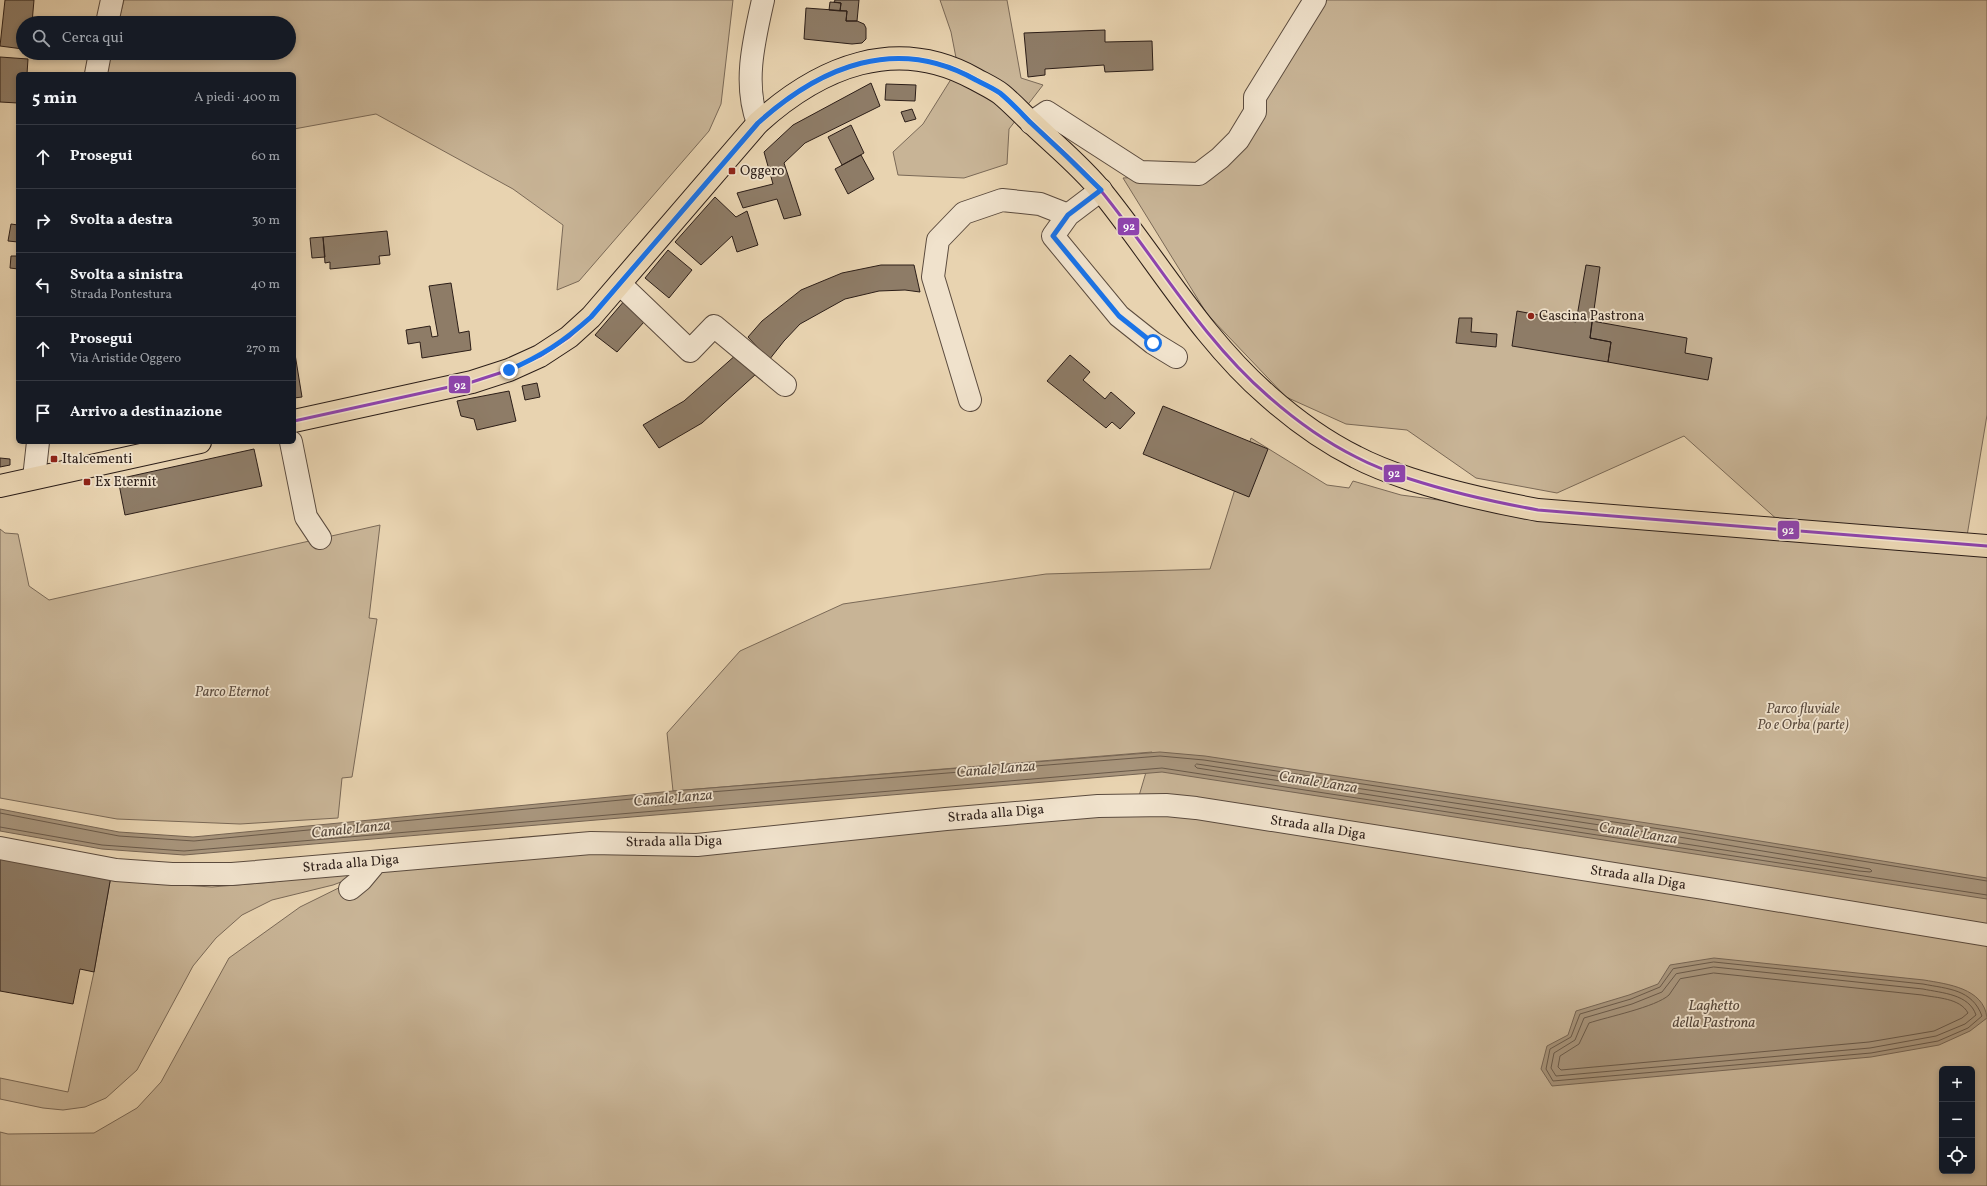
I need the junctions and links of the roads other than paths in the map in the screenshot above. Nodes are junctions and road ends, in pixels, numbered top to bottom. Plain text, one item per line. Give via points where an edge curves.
1 (112, 0) edge
2 (762, 0) edge
3 (1315, 0) edge
4 (109, 16) edge
5 (99, 60) edge
6 (96, 72) edge
7 (758, 123) junction
8 (1031, 123) junction
9 (1101, 190) junction
10 (1068, 215) junction
11 (620, 284) junction
12 (1176, 357) dead end
13 (785, 385) dead end
14 (970, 400) dead end
15 (296, 421) edge
16 (38, 444) edge
17 (191, 444) edge
18 (291, 444) edge
19 (34, 478) junction
20 (0, 486) edge
21 (320, 538) dead end
22 (1987, 546) edge
23 (0, 848) edge
24 (376, 862) junction
25 (350, 889) dead end
26 (1987, 935) edge

1 - 4 street
2 - 7 street via 754,38 751,76 752,104
3 - 8 street via 1255,97 1254,112 1238,140 1199,174 1140,172 1047,112
5 - 6 street
7 - 8 main road via 801,89 841,69 882,59 902,58 924,60 966,74 1000,93
7 - 11 main road
8 - 9 main road
9 - 10 street
9 - 22 main road via 1229,359 1297,421 1357,458 1440,489 1484,501 1538,510
10 - 12 street via 1053,236 1119,316 1153,343
10 - 14 street via 1040,204 1002,200 964,213 938,240 933,277
11 - 13 street via 690,351 714,326
11 - 15 main road via 591,317 569,336 540,356 509,370 472,382
16 - 19 street
17 - 19 main road
18 - 21 street via 306,517
19 - 20 main road
23 - 24 street, Strada alla Diga via 116,870 172,874 232,874
24 - 25 street
24 - 26 street, Strada alla Diga via 592,843 697,845 1098,806 1166,805 1703,888

